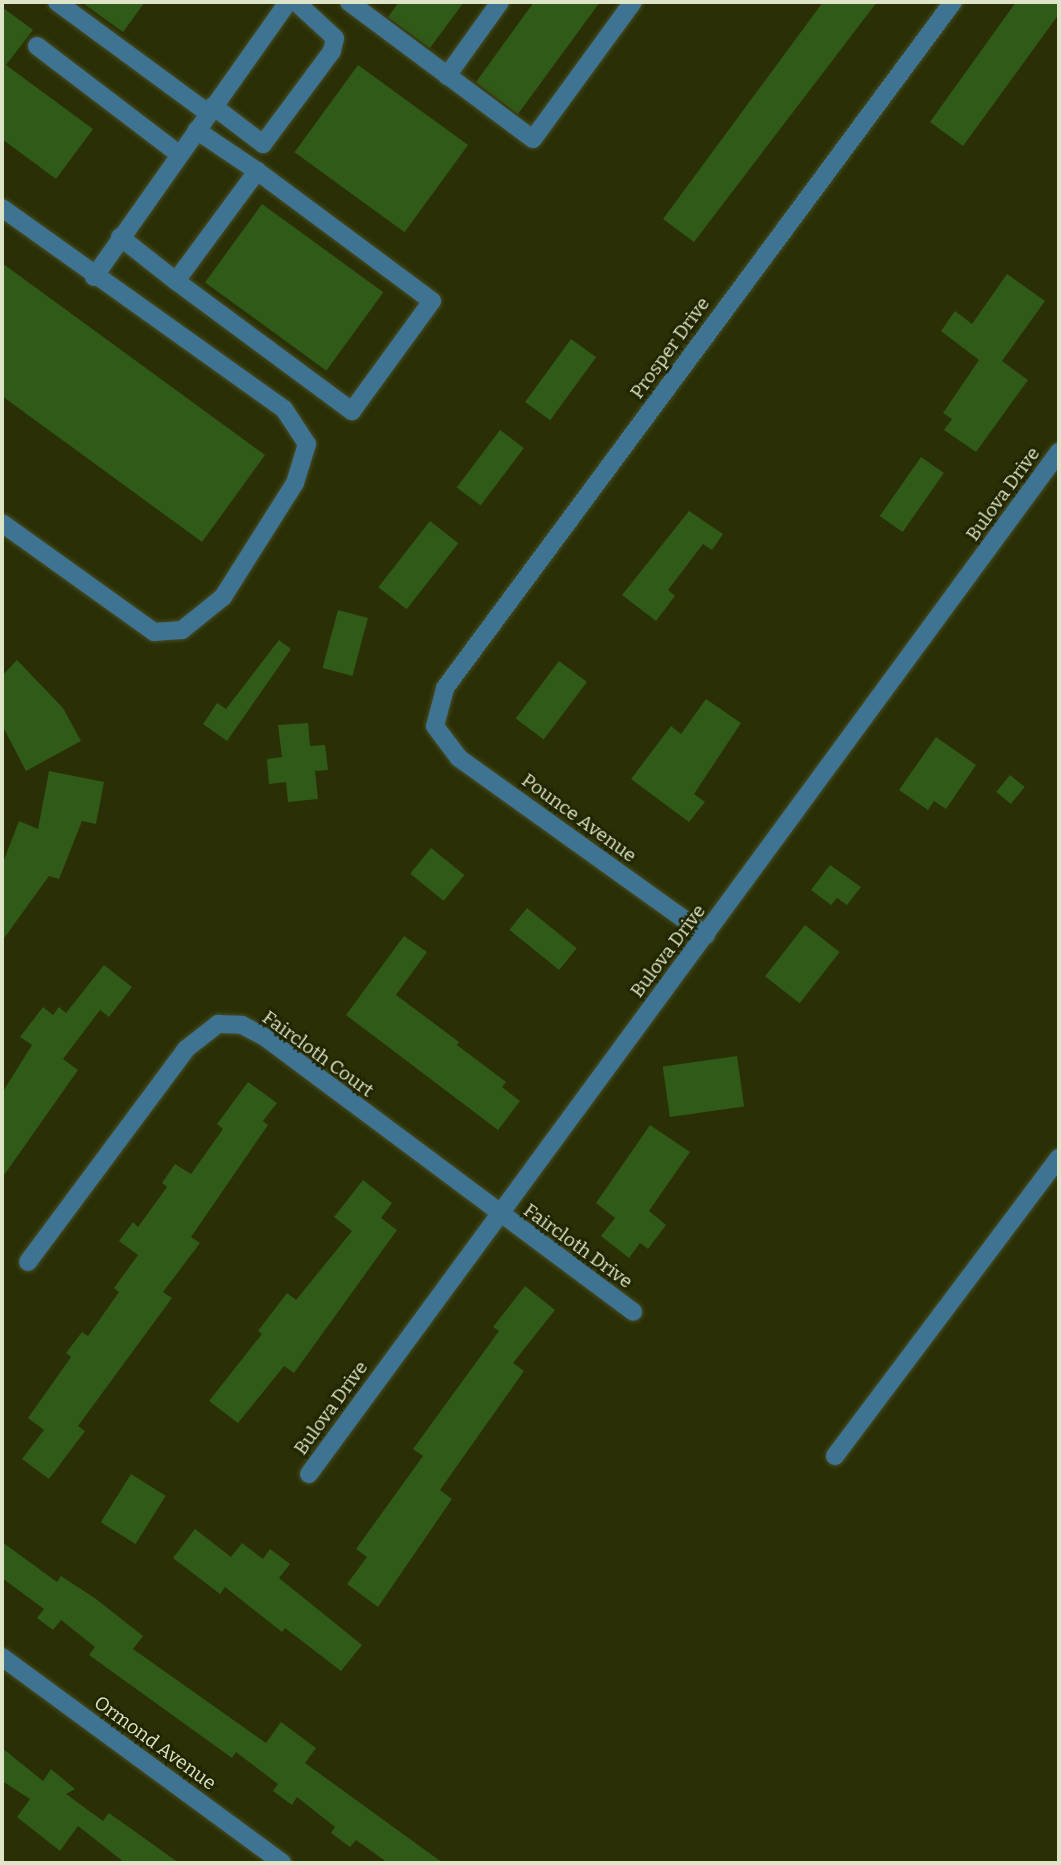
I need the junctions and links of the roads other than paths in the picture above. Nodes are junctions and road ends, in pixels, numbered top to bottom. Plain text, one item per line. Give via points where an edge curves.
1 (57, 2) edge
2 (289, 2) edge
3 (500, 2) edge
4 (633, 2) edge
5 (953, 2) edge
6 (356, 5) edge
7 (37, 46) dead end
8 (447, 75) junction
9 (211, 109) junction
10 (196, 131) junction
11 (179, 154) junction
12 (257, 171) junction
13 (2, 208) edge
14 (121, 237) junction
15 (94, 277) junction
16 (176, 281) junction
17 (1059, 452) edge
18 (2, 523) edge
19 (435, 726) joint
20 (706, 935) junction
21 (1059, 1158) edge
22 (498, 1214) junction
23 (28, 1262) dead end
24 (633, 1312) dead end
25 (835, 1456) dead end
26 (309, 1474) dead end
27 (2, 1657) edge
28 (282, 1863) edge

1 - 9 street
2 - 9 street
2 - 9 street via 335,38 332,51 263,144
3 - 8 street
4 - 8 street via 533,139
5 - 19 street, Prosper Drive via 445,688
6 - 8 street
7 - 11 street
9 - 10 street
10 - 11 street
10 - 12 street
11 - 14 street
12 - 16 street
12 - 16 street via 432,301 352,411
13 - 15 street
14 - 15 street
14 - 16 street
15 - 18 street via 284,409 307,444 295,483 223,597 182,630 154,632
17 - 20 street, Bulova Drive
19 - 20 street, Pounce Avenue via 459,758
20 - 22 street, Bulova Drive
21 - 25 street
22 - 23 street, Faircloth Court via 266,1038 242,1025 218,1024 186,1049
22 - 24 street, Faircloth Drive
22 - 26 street, Bulova Drive
27 - 28 street, Ormond Avenue

